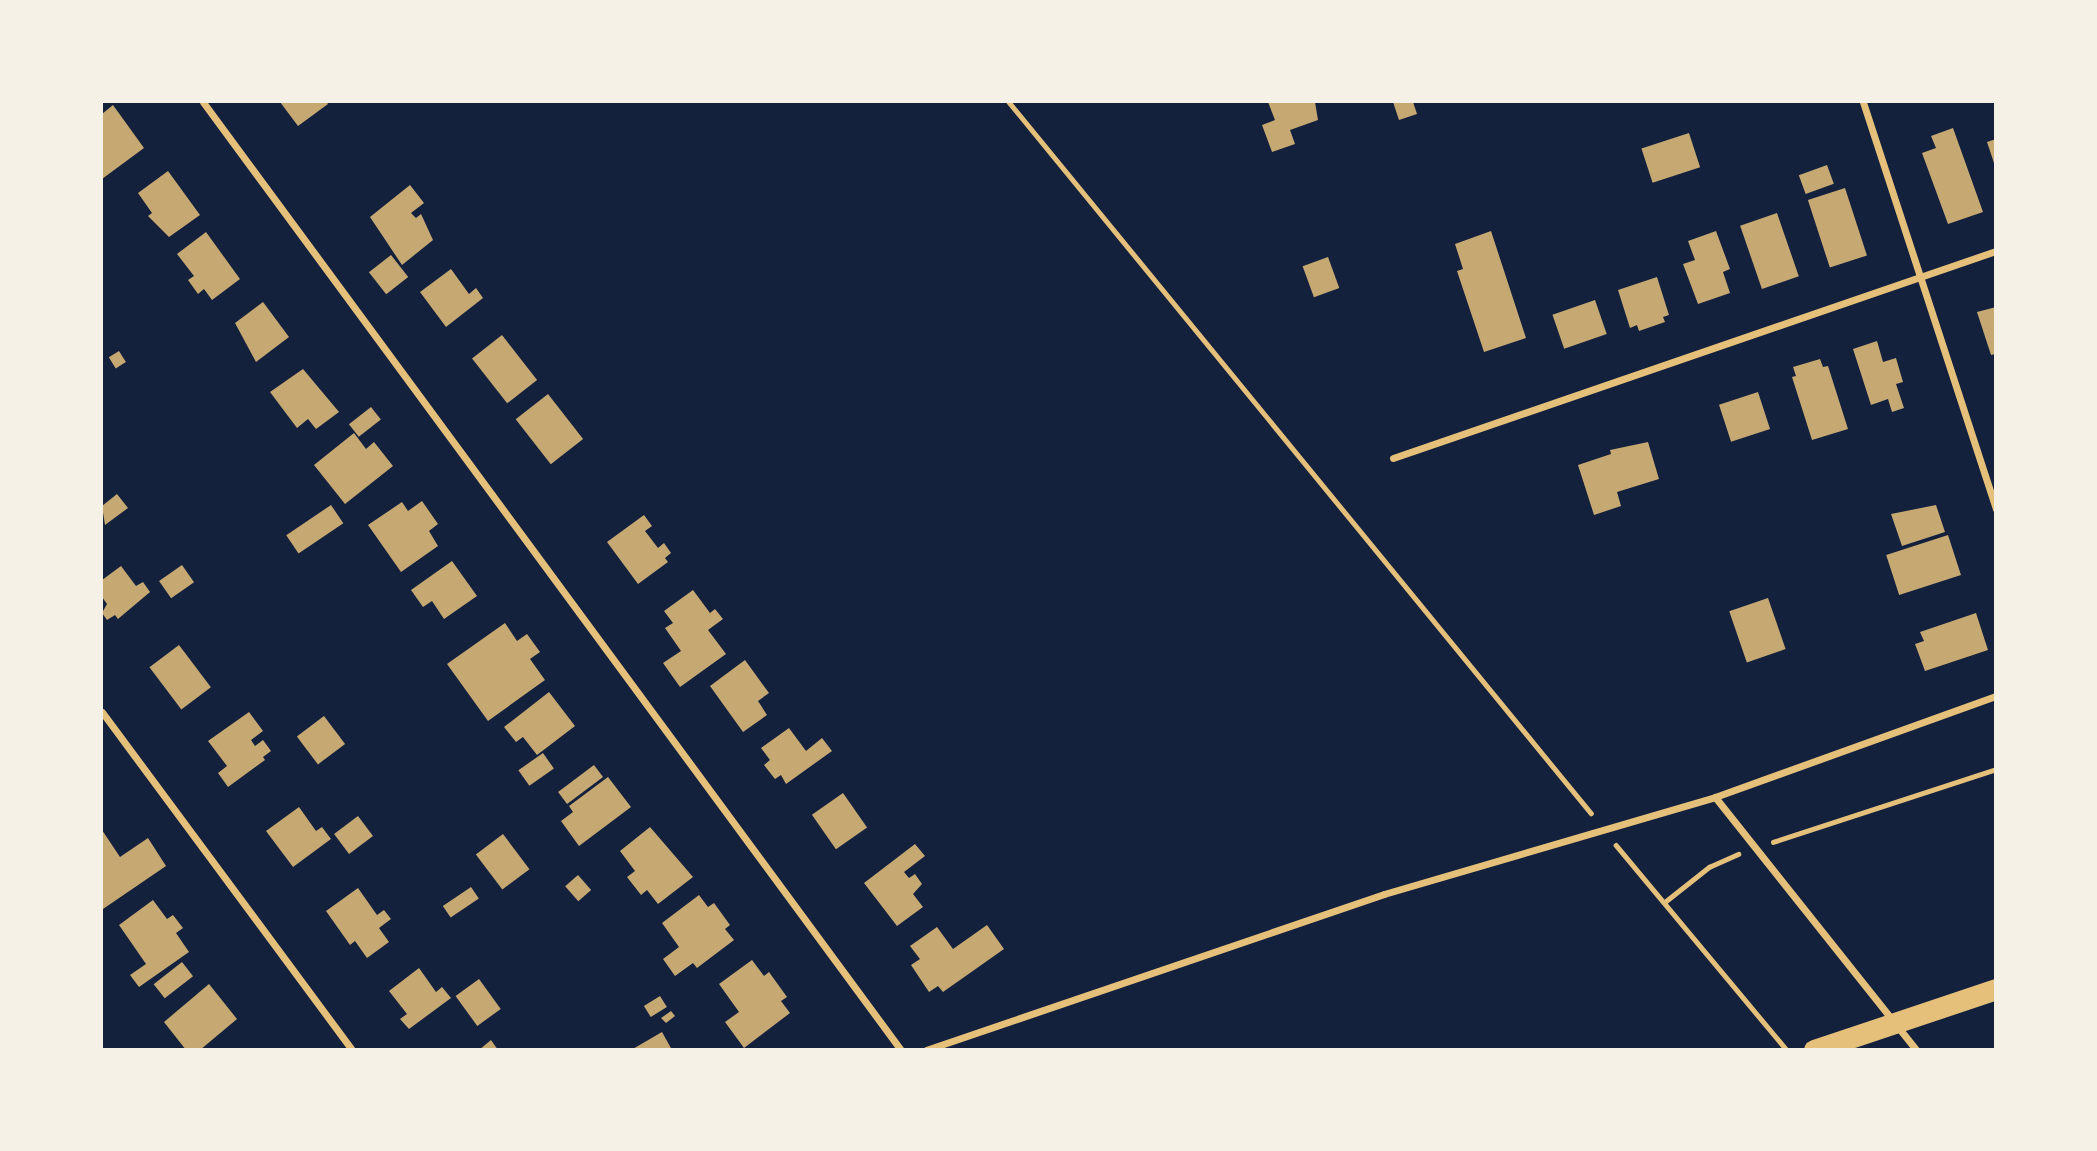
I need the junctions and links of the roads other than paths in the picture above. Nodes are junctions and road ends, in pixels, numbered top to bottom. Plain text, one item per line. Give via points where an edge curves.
1 (203, 102) edge
2 (1863, 102) edge
3 (1996, 251) edge
4 (1919, 277) junction
5 (1394, 458) dead end
6 (1996, 509) edge
7 (1996, 696) edge
8 (102, 712) edge
9 (1715, 797) junction
10 (1996, 989) edge
11 (352, 1049) edge
12 (901, 1049) edge
13 (926, 1049) edge
14 (1814, 1049) edge
15 (1916, 1049) edge

1 - 12 street
2 - 4 street
3 - 4 street
4 - 5 street
4 - 6 street
7 - 9 street
8 - 11 street
9 - 13 street via 1384,894
9 - 15 street
10 - 14 highway

